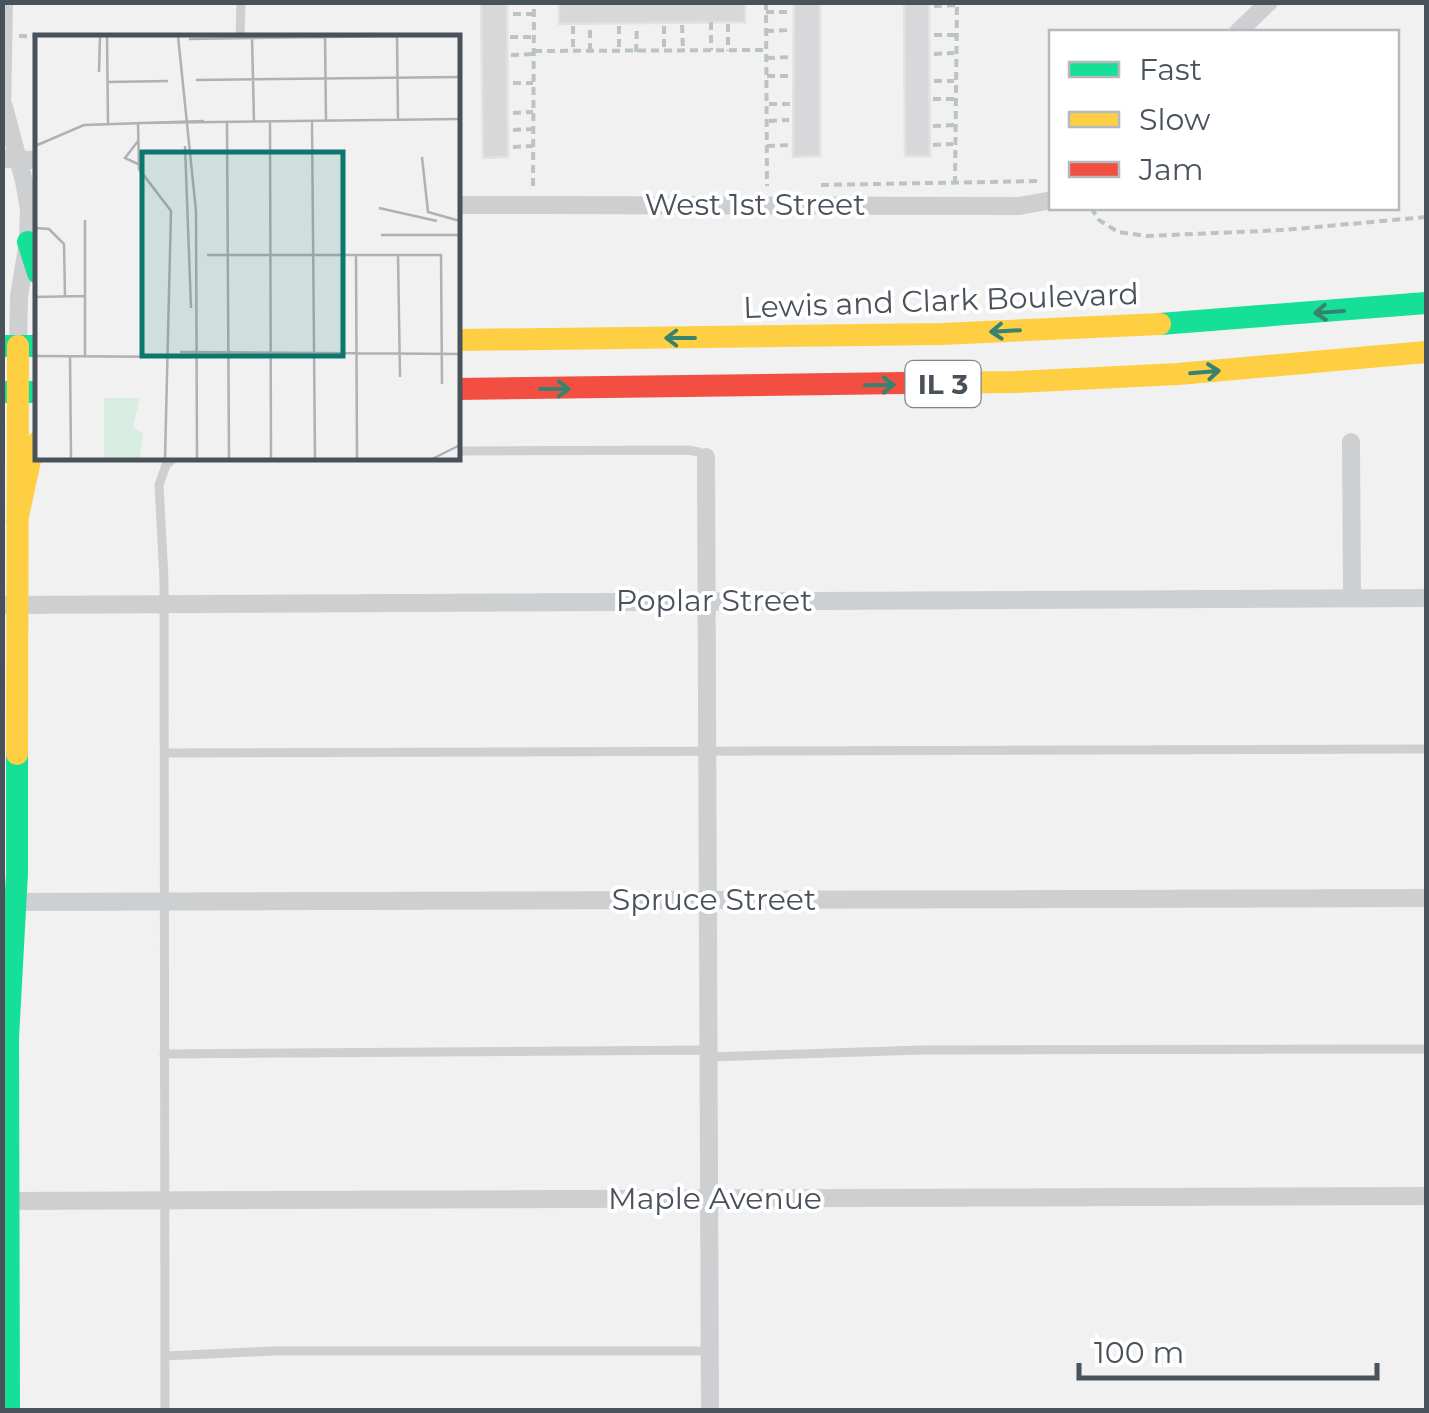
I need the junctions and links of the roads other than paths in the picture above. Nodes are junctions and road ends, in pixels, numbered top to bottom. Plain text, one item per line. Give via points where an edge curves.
1 (4, 2) edge
2 (240, 2) edge
3 (1269, 2) edge
4 (1240, 30) edge
5 (240, 35) edge
6 (3, 110) edge
7 (19, 160) edge
8 (1049, 191) edge
9 (460, 205) edge
10 (28, 242) junction
11 (35, 263) edge
12 (1426, 303) edge
13 (460, 340) edge
14 (19, 346) edge
15 (1426, 352) edge
16 (460, 389) edge
17 (19, 392) edge
18 (1350, 442) dead end
19 (35, 448) edge
20 (460, 450) edge
21 (706, 457) joint
22 (172, 460) edge
23 (17, 521) junction
24 (1352, 598) junction
25 (1426, 598) edge
26 (707, 601) junction
27 (164, 604) junction
28 (10, 605) edge
29 (1426, 749) edge
30 (708, 750) junction
31 (165, 753) junction
32 (1426, 898) edge
33 (708, 900) junction
34 (9, 902) edge
35 (163, 902) junction
36 (2, 946) edge
37 (8, 1038) junction
38 (1426, 1049) edge
39 (164, 1054) junction
40 (709, 1054) junction
41 (1426, 1196) edge
42 (710, 1199) junction
43 (166, 1200) junction
44 (5, 1201) edge
45 (710, 1351) junction
46 (165, 1356) junction
47 (9, 1410) edge
48 (166, 1410) edge
49 (710, 1410) edge

1 - 6 street
2 - 5 lane
3 - 4 street
6 - 7 street
7 - 10 street
8 - 9 street, West 1st Street via 1019,206
10 - 11 main road
10 - 14 street
12 -> 13 main road, Lewis and Clark Boulevard / IL 3 via 942,334
14 - 17 main road
16 -> 15 main road, IL 3 via 1016,382
17 - 23 main road
18 - 24 street
19 - 23 main road
20 - 21 lane via 687,450
21 - 26 street
22 - 27 lane via 159,485
23 - 28 main road
24 - 25 street, Poplar Street
24 - 26 street, Poplar Street
26 - 27 street, Poplar Street
26 - 30 street
27 - 28 street, Poplar Street
27 - 31 lane
28 - 34 main road
29 - 30 lane
30 - 31 lane
30 - 33 street
31 - 35 lane
32 - 33 street, Spruce Street
33 - 35 street, Spruce Street
33 - 40 street
34 - 35 street, Spruce Street
34 - 37 main road
35 - 39 lane
36 - 37 main road
37 - 44 main road
38 - 40 lane
39 - 40 lane
39 - 43 lane
40 - 42 street
41 - 42 street, Maple Avenue
42 - 43 street, Maple Avenue
42 - 45 street
43 - 44 street, Maple Avenue
43 - 46 lane
44 - 47 main road
45 - 46 lane
45 - 49 street
46 - 48 lane

